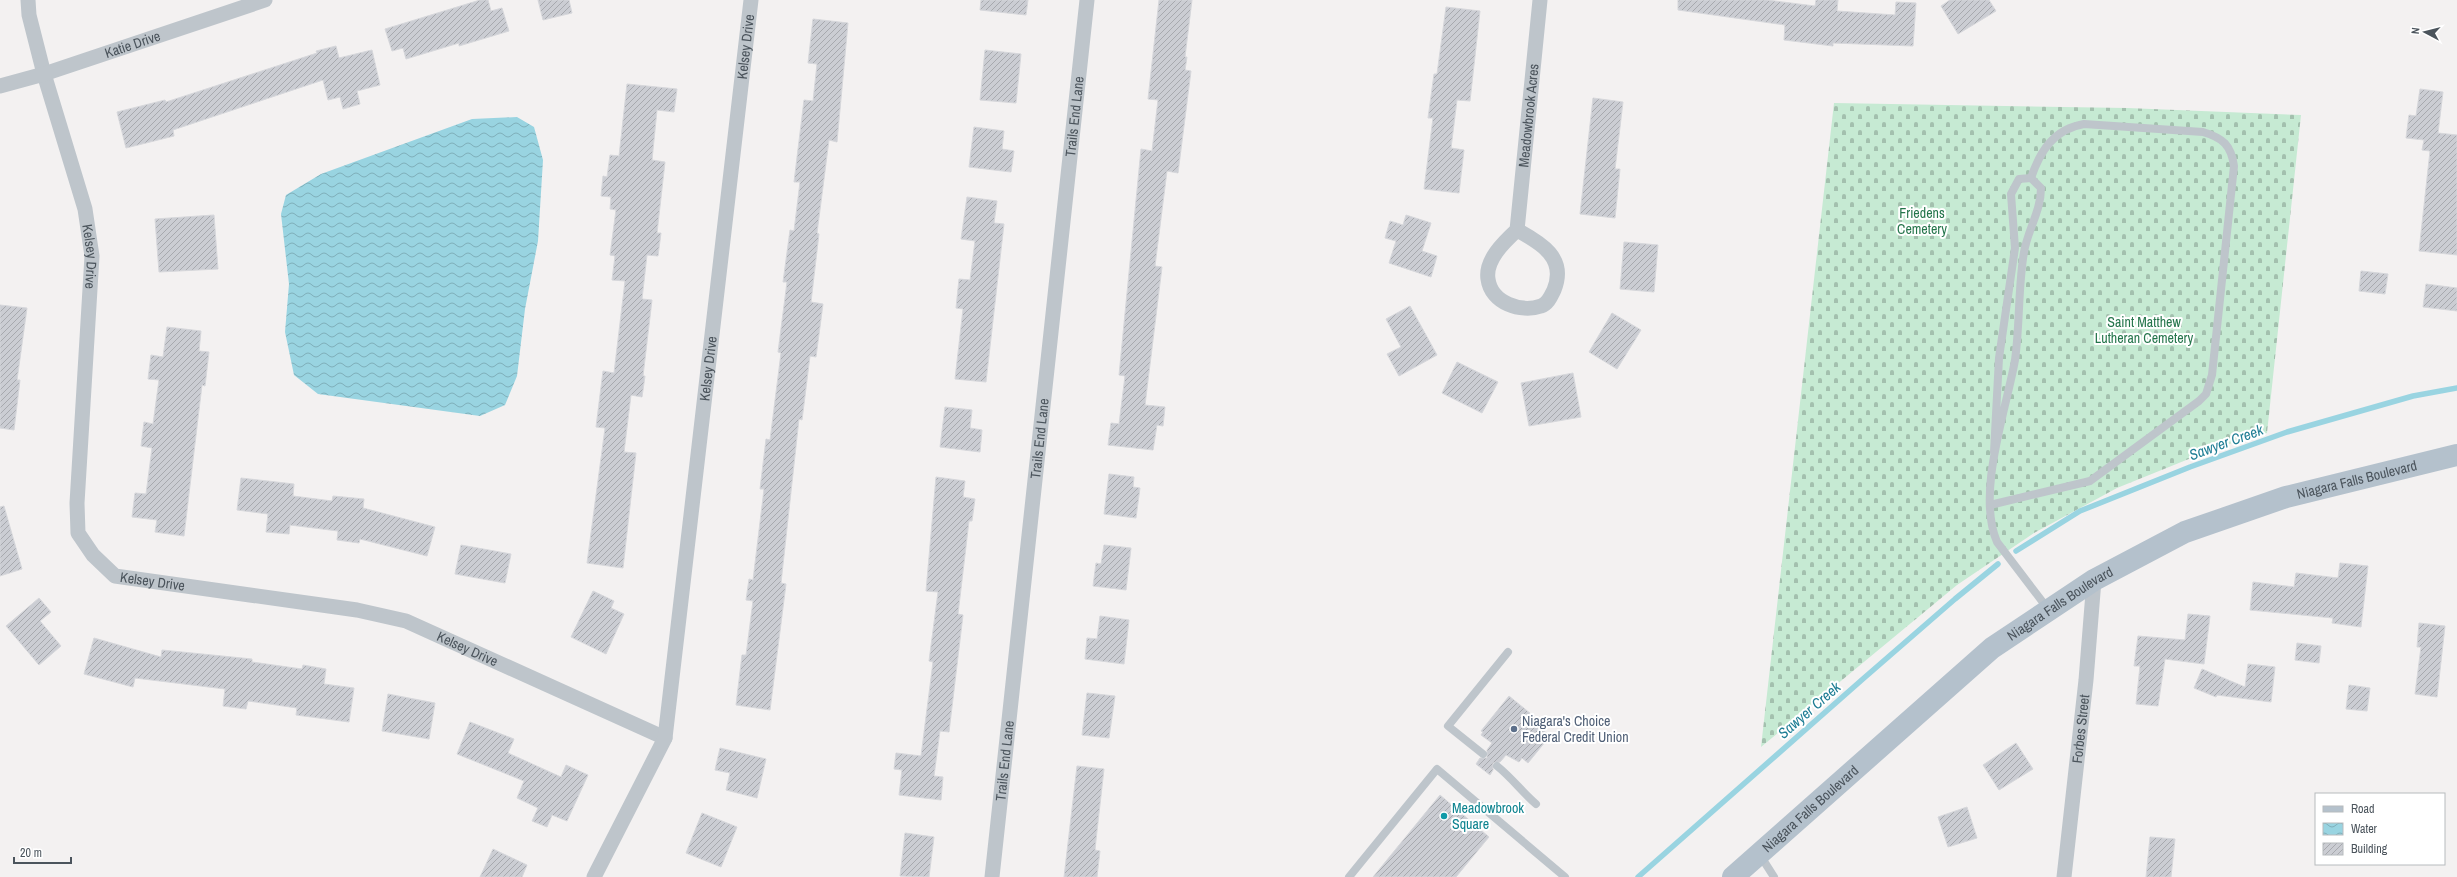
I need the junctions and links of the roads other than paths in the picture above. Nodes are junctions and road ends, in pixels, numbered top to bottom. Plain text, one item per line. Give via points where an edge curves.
1 (28, 0) edge
2 (265, 0) edge
3 (751, 0) edge
4 (1087, 0) edge
5 (1540, 0) edge
6 (44, 74) junction
7 (0, 86) edge
8 (2031, 178) junction
9 (1517, 230) junction
10 (1994, 452) junction
11 (2457, 455) edge
12 (1990, 505) junction
13 (2094, 580) junction
14 (2049, 609) junction
15 (1508, 652) dead end
16 (665, 738) junction
17 (1483, 754) dead end
18 (1497, 766) dead end
19 (1536, 804) dead end
20 (1759, 854) junction
21 (594, 877) edge
22 (992, 877) edge
23 (1349, 877) edge
24 (1565, 877) edge
25 (1734, 877) edge
26 (1774, 877) edge
27 (2064, 877) edge

1 - 6 street, Kelsey Drive via 29,15
2 - 6 street, Katie Drive
3 - 16 street, Kelsey Drive
4 - 22 street, Trails End Lane
5 - 9 street, Meadowbrook Acres
6 - 7 street, Katie Drive
6 - 16 street, Kelsey Drive via 85,208 92,256 77,503 78,533 93,555 115,576 357,610 406,621
8 - 10 lane via 2041,188 2041,200 2024,250 2014,361
8 - 10 lane via 2019,179 2011,194 2015,248 1999,358
8 - 12 lane via 2048,142 2072,126 2084,124 2203,132 2225,143 2232,152 2234,166 2212,375 2206,394 2199,401 2102,475 2080,484 2041,491
9 - 9 street via 1499,246 1488,279 1494,294 1507,305 1526,308 1542,306 1550,299 1558,279 1554,258 1539,242
10 - 12 lane
11 - 13 main road, Niagara Falls Boulevard via 2286,496 2184,532
12 - 14 lane via 1991,529 1996,542
13 - 14 main road, Niagara Falls Boulevard
13 - 27 street, Forbes Street via 2086,680
14 - 20 main road, Niagara Falls Boulevard via 1992,648
15 - 17 lane via 1448,726
16 - 21 street, Kelsey Drive
18 - 19 lane
20 - 25 main road, Niagara Falls Boulevard
20 - 26 lane
23 - 24 lane via 1438,769

